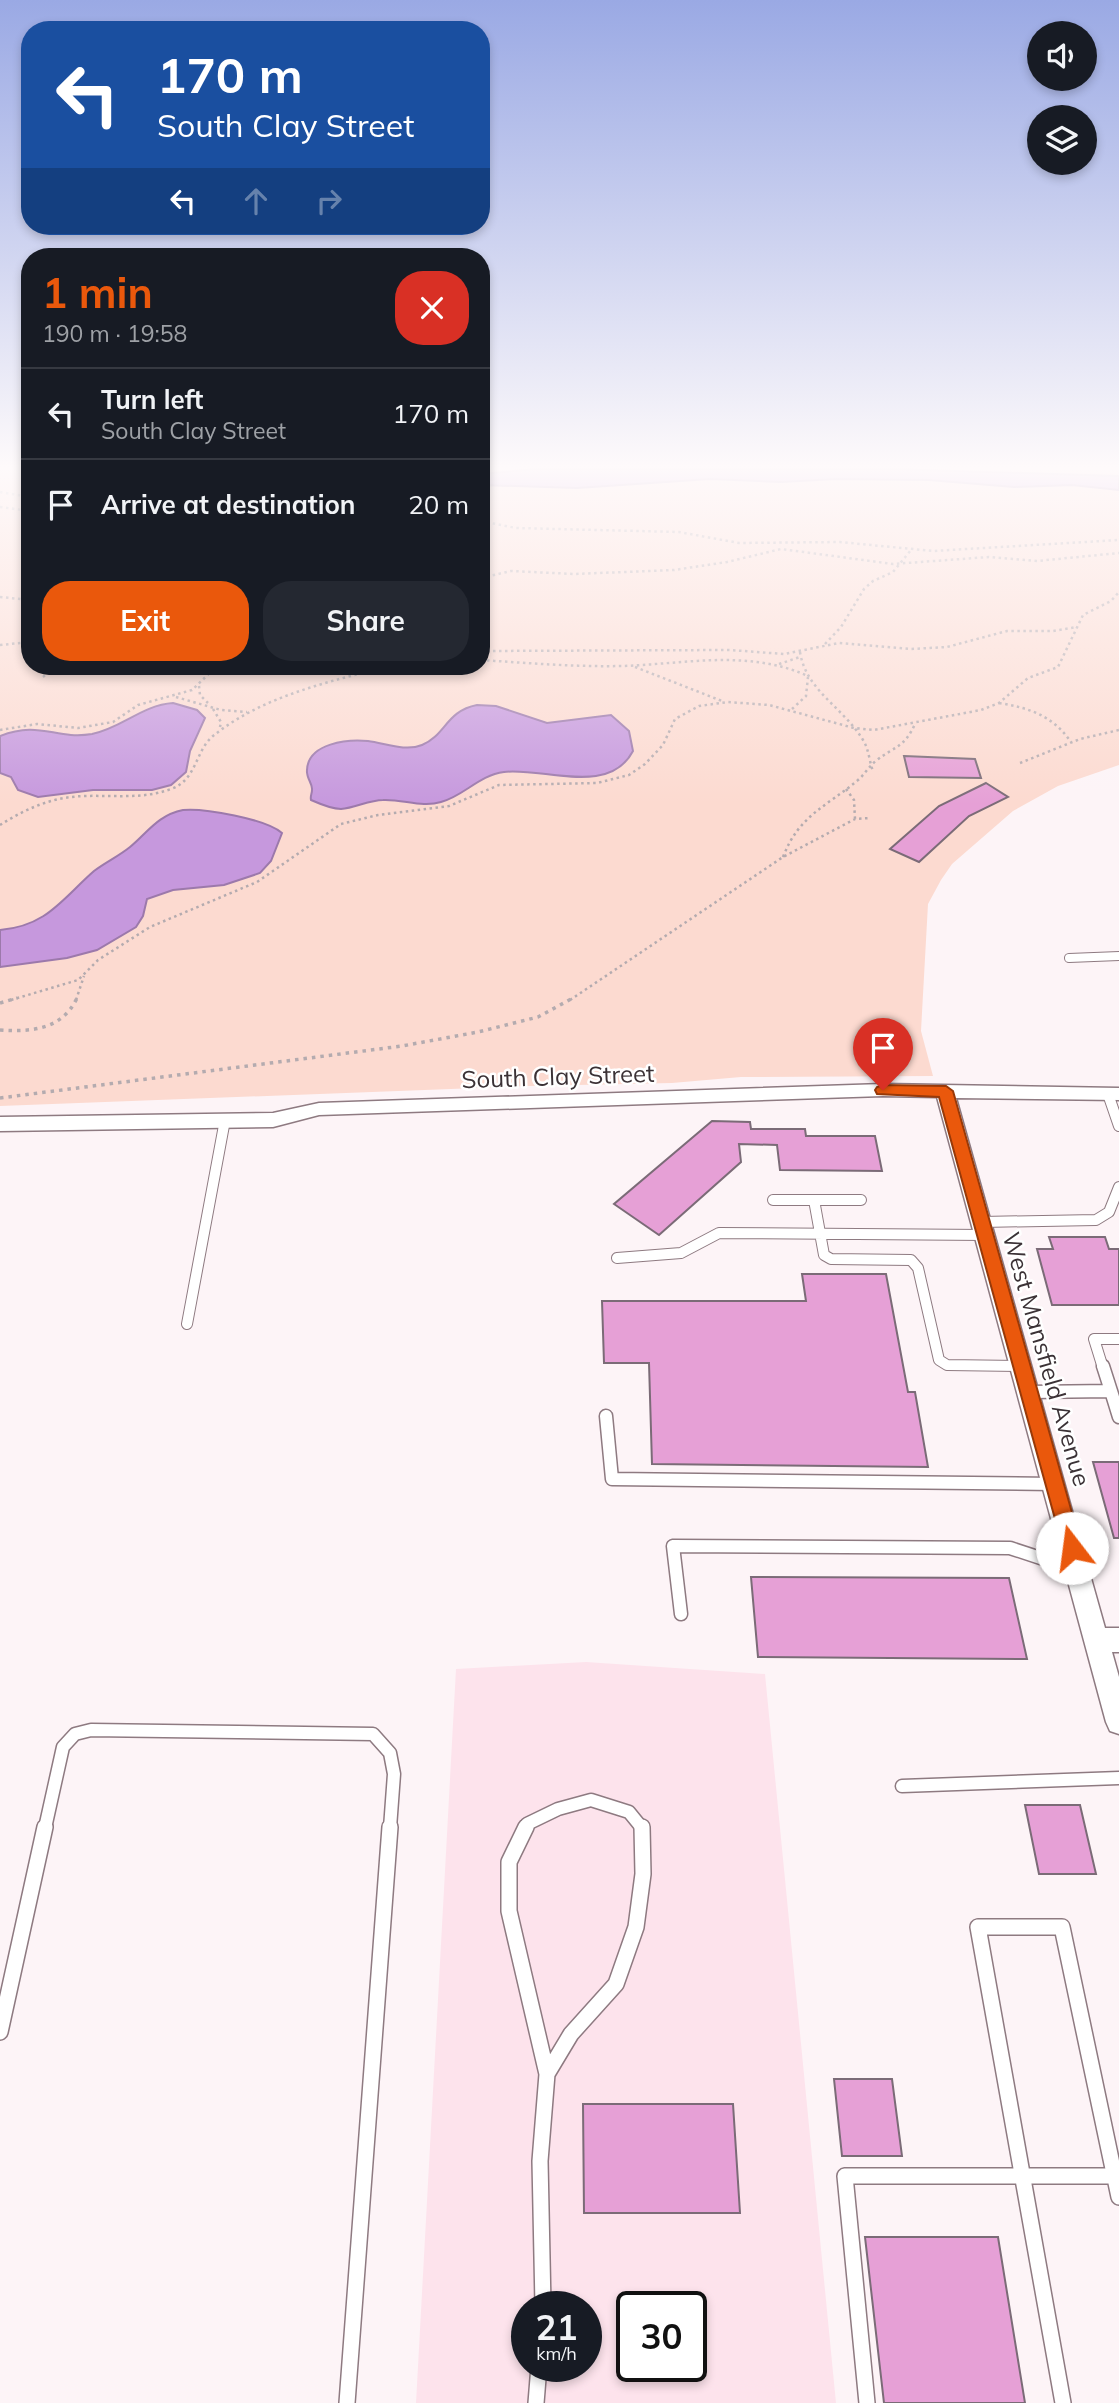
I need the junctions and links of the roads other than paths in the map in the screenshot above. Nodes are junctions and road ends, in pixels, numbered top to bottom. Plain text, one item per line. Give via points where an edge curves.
1 (1119, 956) edge
2 (1069, 958) dead end
3 (946, 1091) junction
4 (1113, 1094) edge
5 (225, 1120) junction
6 (0, 1124) edge
7 (1119, 1126) edge
8 (1119, 1187) edge
9 (773, 1200) dead end
10 (814, 1200) junction
11 (861, 1200) dead end
12 (984, 1229) junction
13 (820, 1234) junction
14 (617, 1258) dead end
15 (187, 1324) dead end
16 (1119, 1339) edge
17 (1022, 1366) junction
18 (1111, 1391) junction
19 (1029, 1392) junction
20 (606, 1416) dead end
21 (1119, 1417) edge
22 (1055, 1484) junction
23 (1078, 1570) junction
24 (681, 1614) dead end
25 (1108, 1640) edge
26 (1119, 1722) edge
27 (1119, 1778) edge
28 (902, 1786) dead end
29 (0, 2032) edge
30 (547, 2074) junction
31 (1023, 2176) junction
32 (1117, 2176) edge
33 (1119, 2197) edge
34 (543, 2291) edge
35 (538, 2382) edge
36 (346, 2403) edge
37 (536, 2403) edge
38 (867, 2403) edge
39 (1063, 2403) edge

1 - 2 lane
3 - 4 street, South Clay Street
3 - 5 street, South Clay Street via 331,1108 272,1119
3 - 12 street, West Mansfield Avenue
4 - 7 lane
5 - 6 street, South Clay Street
5 - 15 lane
8 - 12 lane via 1109,1212 1096,1220
9 - 10 lane
10 - 11 lane
10 - 13 lane
12 - 13 lane
12 - 17 street, West Mansfield Avenue
13 - 14 lane via 719,1233 681,1253
13 - 17 lane via 824,1255 831,1259 911,1260 918,1268 939,1360 947,1365
16 - 18 lane via 1094,1339
17 - 19 street, West Mansfield Avenue
18 - 19 lane
18 - 21 lane
19 - 22 street, West Mansfield Avenue
20 - 22 lane via 612,1479
22 - 23 street, West Mansfield Avenue
23 - 24 lane via 1010,1548 673,1546
23 - 25 street, West Mansfield Avenue
25 - 26 street, West Mansfield Avenue
27 - 28 lane
29 - 36 lane via 63,1747 75,1734 91,1730 373,1734 390,1754 394,1774
30 - 30 lane via 571,2034 616,1984 636,1927 643,1874 642,1825 629,1812 591,1800 527,1824 509,1863 509,1911
30 - 34 lane via 540,2161
31 - 32 lane
31 - 32 lane via 978,1927 1062,1927
31 - 38 lane via 845,2176
31 - 39 lane
32 - 33 lane
35 - 37 lane

